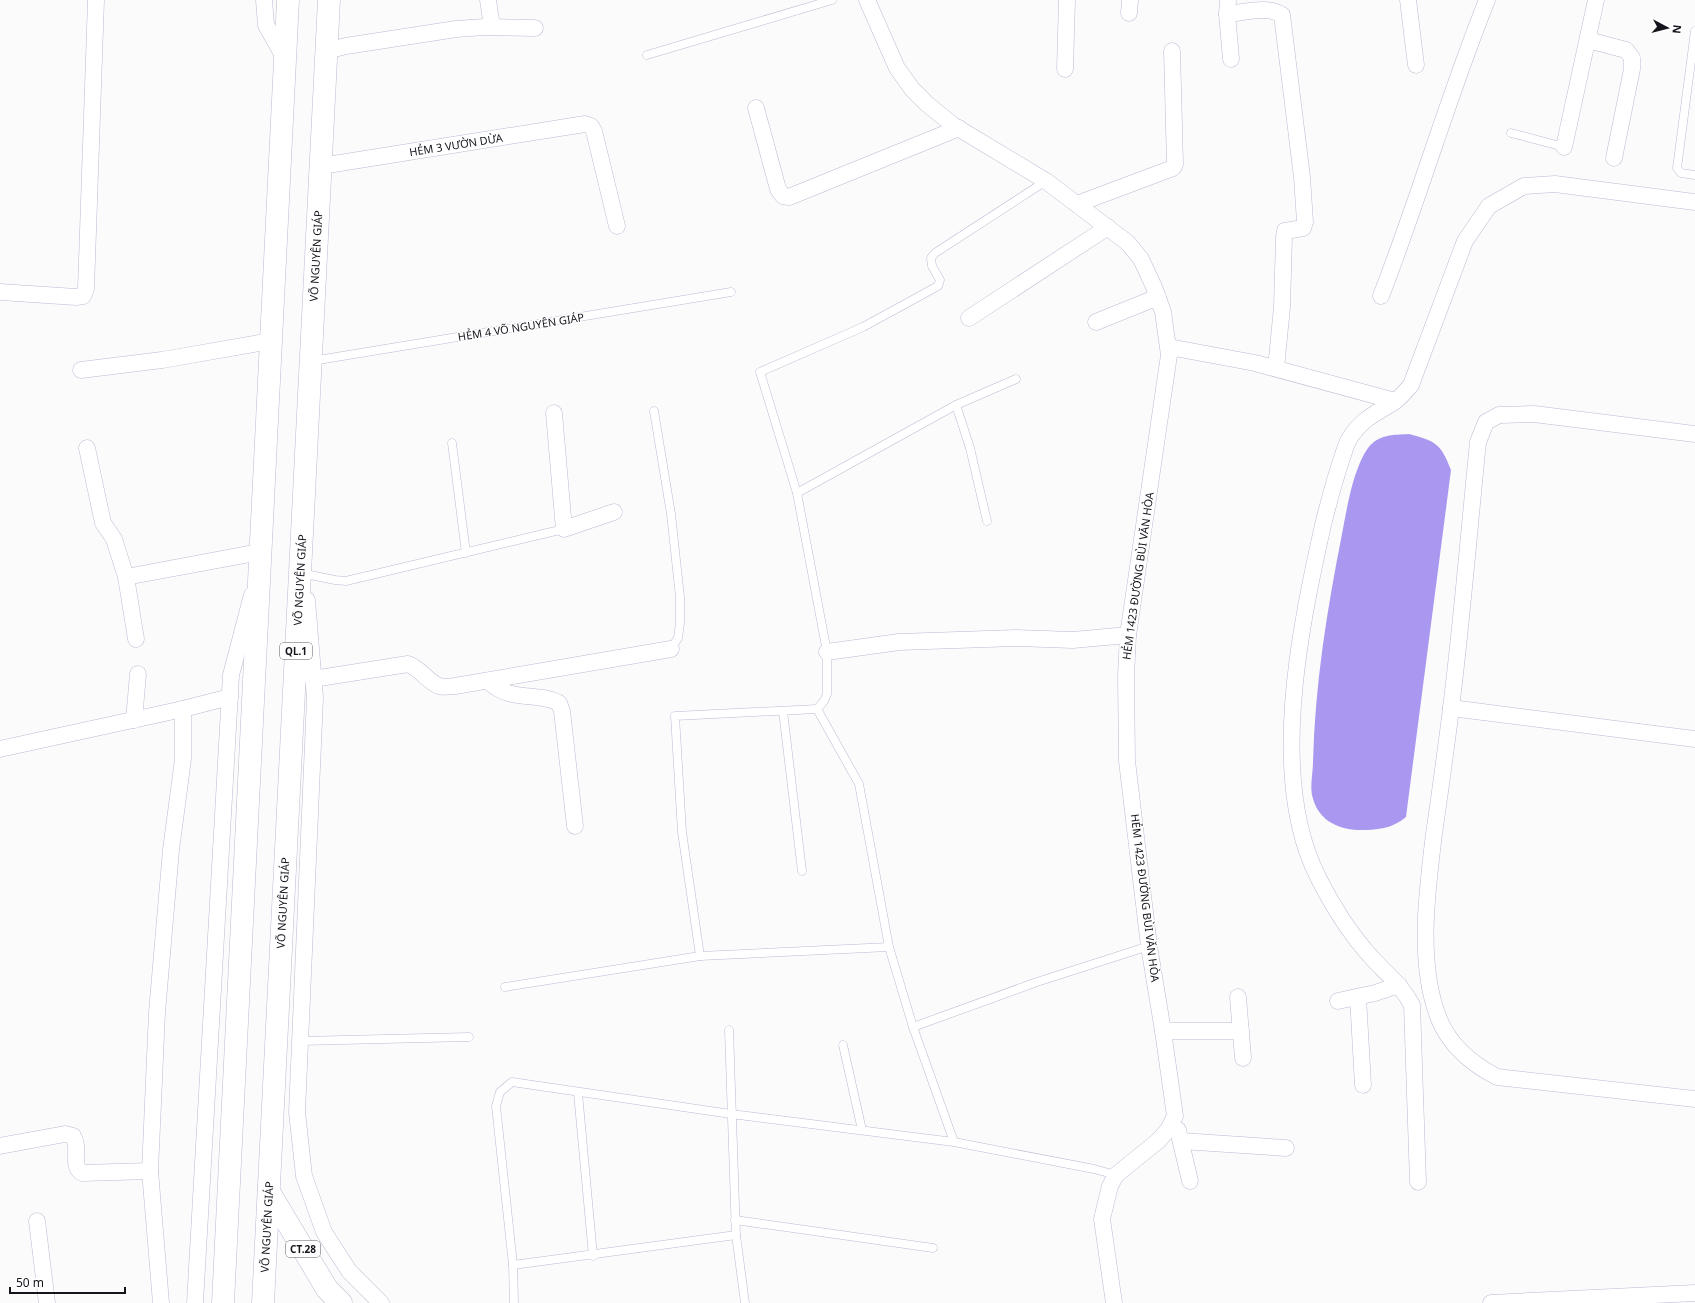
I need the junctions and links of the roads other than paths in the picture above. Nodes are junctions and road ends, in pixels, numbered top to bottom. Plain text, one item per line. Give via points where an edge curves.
1 (96, 0) edge
2 (264, 0) edge
3 (288, 0) edge
4 (329, 0) edge
5 (488, 0) edge
6 (832, 0) edge
7 (867, 0) edge
8 (1067, 0) edge
9 (1408, 0) edge
10 (1487, 0) edge
11 (1596, 0) edge
12 (1227, 7) edge
13 (492, 27) junction
14 (535, 28) dead end
15 (1695, 32) edge
16 (1588, 40) junction
17 (326, 51) junction
18 (1172, 51) dead end
19 (648, 55) dead end
20 (285, 59) junction
21 (1231, 59) dead end
22 (1416, 65) dead end
23 (1065, 69) dead end
24 (756, 108) dead end
25 (959, 128) junction
26 (1511, 133) dead end
27 (1564, 147) joint
28 (1614, 158) dead end
29 (321, 166) junction
30 (1695, 175) edge
31 (1046, 181) junction
32 (1695, 202) edge
33 (1077, 204) junction
34 (617, 226) dead end
35 (1108, 227) junction
36 (0, 292) edge
37 (731, 292) dead end
38 (1381, 296) dead end
39 (1158, 297) junction
40 (969, 318) dead end
41 (1096, 322) dead end
42 (271, 341) junction
43 (1169, 347) junction
44 (311, 361) junction
45 (1276, 368) junction
46 (81, 370) dead end
47 (1016, 379) dead end
48 (1395, 402) junction
49 (956, 405) junction
50 (654, 410) dead end
51 (554, 413) dead end
52 (1695, 434) edge
53 (452, 443) dead end
54 (87, 448) dead end
55 (797, 493) junction
56 (614, 512) dead end
57 (987, 521) dead end
58 (564, 529) junction
59 (302, 535) junction
60 (466, 553) junction
61 (260, 557) junction
62 (305, 574) junction
63 (126, 577) junction
64 (1128, 636) junction
65 (136, 639) dead end
66 (671, 649) joint
67 (827, 652) junction
68 (138, 674) dead end
69 (313, 679) junction
70 (489, 682) junction
71 (230, 697) junction
72 (1451, 708) junction
73 (183, 709) junction
74 (816, 709) junction
75 (783, 711) junction
76 (134, 720) junction
77 (1695, 739) edge
78 (0, 749) edge
79 (575, 826) dead end
80 (802, 871) dead end
81 (1149, 946) junction
82 (889, 948) junction
83 (700, 956) junction
84 (1399, 985) junction
85 (505, 987) dead end
86 (1238, 997) dead end
87 (1358, 997) junction
88 (1338, 1001) dead end
89 (913, 1027) junction
90 (730, 1030) dead end
91 (1164, 1031) junction
92 (1240, 1031) junction
93 (469, 1037) dead end
94 (300, 1041) junction
95 (843, 1044) dead end
96 (1243, 1058) dead end
97 (1363, 1085) dead end
98 (578, 1093) junction
99 (1695, 1099) edge
100 (731, 1114) junction
101 (1175, 1116) junction
102 (862, 1130) junction
103 (1181, 1141) junction
104 (954, 1142) junction
105 (0, 1146) edge
106 (1286, 1148) dead end
107 (150, 1171) junction
108 (1116, 1175) junction
109 (1190, 1181) dead end
110 (1418, 1182) dead end
111 (269, 1192) junction
112 (736, 1220) junction
113 (37, 1221) dead end
114 (736, 1235) junction
115 (933, 1248) dead end
116 (593, 1256) junction
117 (513, 1265) junction
118 (1695, 1293) edge
119 (47, 1303) edge
120 (161, 1303) edge
121 (195, 1303) edge
122 (223, 1303) edge
123 (263, 1303) edge
124 (341, 1303) edge
125 (381, 1303) edge
126 (514, 1303) edge
127 (745, 1303) edge
128 (1114, 1303) edge
129 (1491, 1303) edge

1 - 36 street via 86,288 83,296 76,297
2 - 20 street via 266,25
3 - 20 highway
4 - 17 highway, VÕ NGUYÊN GIÁP / QL.1
5 - 13 street
6 - 19 lane
7 - 25 street, HẺM 1423 ĐƯỜNG BÙI VĂN HÒA via 897,68 912,89
8 - 23 street
9 - 22 street
10 - 38 street via 1465,53 1408,227
11 - 16 street
12 - 21 street
12 - 45 street via 1276,11 1282,15 1305,222 1302,228 1289,229 1284,237 1282,307
13 - 14 street
13 - 17 street via 456,29
15 - 30 lane via 1677,168 1681,173
16 - 27 street
16 - 28 street via 1626,50 1632,58
17 - 29 highway, VÕ NGUYÊN GIÁP / QL.1
18 - 33 street via 1175,164 1173,168
20 - 42 highway
24 - 25 street via 778,189 783,196 789,197
25 - 31 street, HẺM 1423 ĐƯỜNG BÙI VĂN HÒA
26 - 27 lane
29 - 34 street, HẺM 3 VƯỜN DỪA via 585,124 591,126 594,131
29 - 44 highway, VÕ NGUYÊN GIÁP / QL.1
31 - 33 street, HẺM 1423 ĐƯỜNG BÙI VĂN HÒA
31 - 55 lane via 935,253 932,266 940,280 938,286 862,328 760,372
32 - 48 street via 1555,184 1524,186 1489,206 1465,241 1411,385
33 - 35 street, HẺM 1423 ĐƯỜNG BÙI VĂN HÒA
35 - 39 street, HẺM 1423 ĐƯỜNG BÙI VĂN HÒA via 1128,243 1141,259
35 - 40 street
37 - 44 lane, HẺM 4 VÕ NGUYÊN GIÁP
39 - 41 street
39 - 43 street, HẺM 1423 ĐƯỜNG BÙI VĂN HÒA
42 - 46 street via 162,360
42 - 61 highway
43 - 45 street
43 - 64 street, HẺM 1423 ĐƯỜNG BÙI VĂN HÒA
44 - 59 highway, VÕ NGUYÊN GIÁP / QL.1
45 - 48 street
47 - 49 lane
48 - 84 street via 1368,416 1350,437 1333,481 1307,596 1294,686 1292,770 1301,834 1318,877 1346,924 1372,957
49 - 55 lane
49 - 57 lane via 970,448
50 - 66 lane via 671,514 680,598 678,638
51 - 58 street
52 - 72 street via 1534,414 1499,415 1486,422 1478,442
53 - 60 lane
54 - 63 street via 103,523 119,553
55 - 67 lane
56 - 58 street
58 - 60 lane
59 - 62 street
59 - 111 highway, VÕ NGUYÊN GIÁP / QL.1
60 - 62 lane via 346,581
61 - 63 street
61 - 71 street via 232,675
61 - 122 highway
62 - 69 street
63 - 65 street
64 - 67 street via 1073,640 1016,638 899,642
64 - 81 street, HẺM 1423 ĐƯỜNG BÙI VĂN HÒA via 1127,761
66 - 70 street
67 - 74 lane via 827,694
68 - 76 street
69 - 70 street via 408,664 417,668 440,687
69 - 94 street
70 - 79 street via 508,694 551,699 559,703
71 - 73 street
71 - 121 street
72 - 77 street
72 - 99 street via 1426,900 1426,930 1430,989 1439,1020 1452,1043 1475,1065 1496,1077
73 - 76 street
73 - 107 street via 183,759 170,850 157,1012
74 - 75 lane
74 - 82 lane via 859,784
75 - 80 lane
75 - 83 lane via 675,716 682,832
76 - 78 street
81 - 89 lane via 1037,982
81 - 91 street, HẺM 1423 ĐƯỜNG BÙI VĂN HÒA
82 - 83 lane
82 - 89 lane
83 - 85 lane
84 - 87 street
84 - 110 street via 1412,1005
86 - 92 street
87 - 88 street
87 - 97 street
89 - 104 lane
90 - 100 lane
91 - 92 street
91 - 101 street, HẺM 1423 ĐƯỜNG BÙI VĂN HÒA
92 - 96 street
93 - 94 lane
94 - 125 street via 297,1112 304,1176 324,1232 349,1271
95 - 102 lane
98 - 100 lane
98 - 116 lane
98 - 117 lane via 512,1082 500,1092 496,1106
100 - 102 lane
100 - 112 lane
101 - 103 street, HẺM 1423 ĐƯỜNG BÙI VĂN HÒA
101 - 108 street via 1168,1130 1158,1141
102 - 104 lane
103 - 106 street
103 - 109 street, HẺM 1423 ĐƯỜNG BÙI VĂN HÒA
104 - 108 lane
105 - 107 street via 65,1134 73,1136 76,1141 76,1165 82,1173
107 - 120 street
108 - 128 street via 1110,1186 1102,1219
111 - 123 highway, VÕ NGUYÊN GIÁP / QL.1
111 - 124 highway, CT.28 via 327,1289
112 - 114 lane
112 - 115 lane
113 - 119 street
114 - 116 lane
114 - 127 lane
116 - 117 lane
117 - 126 lane
118 - 129 street

